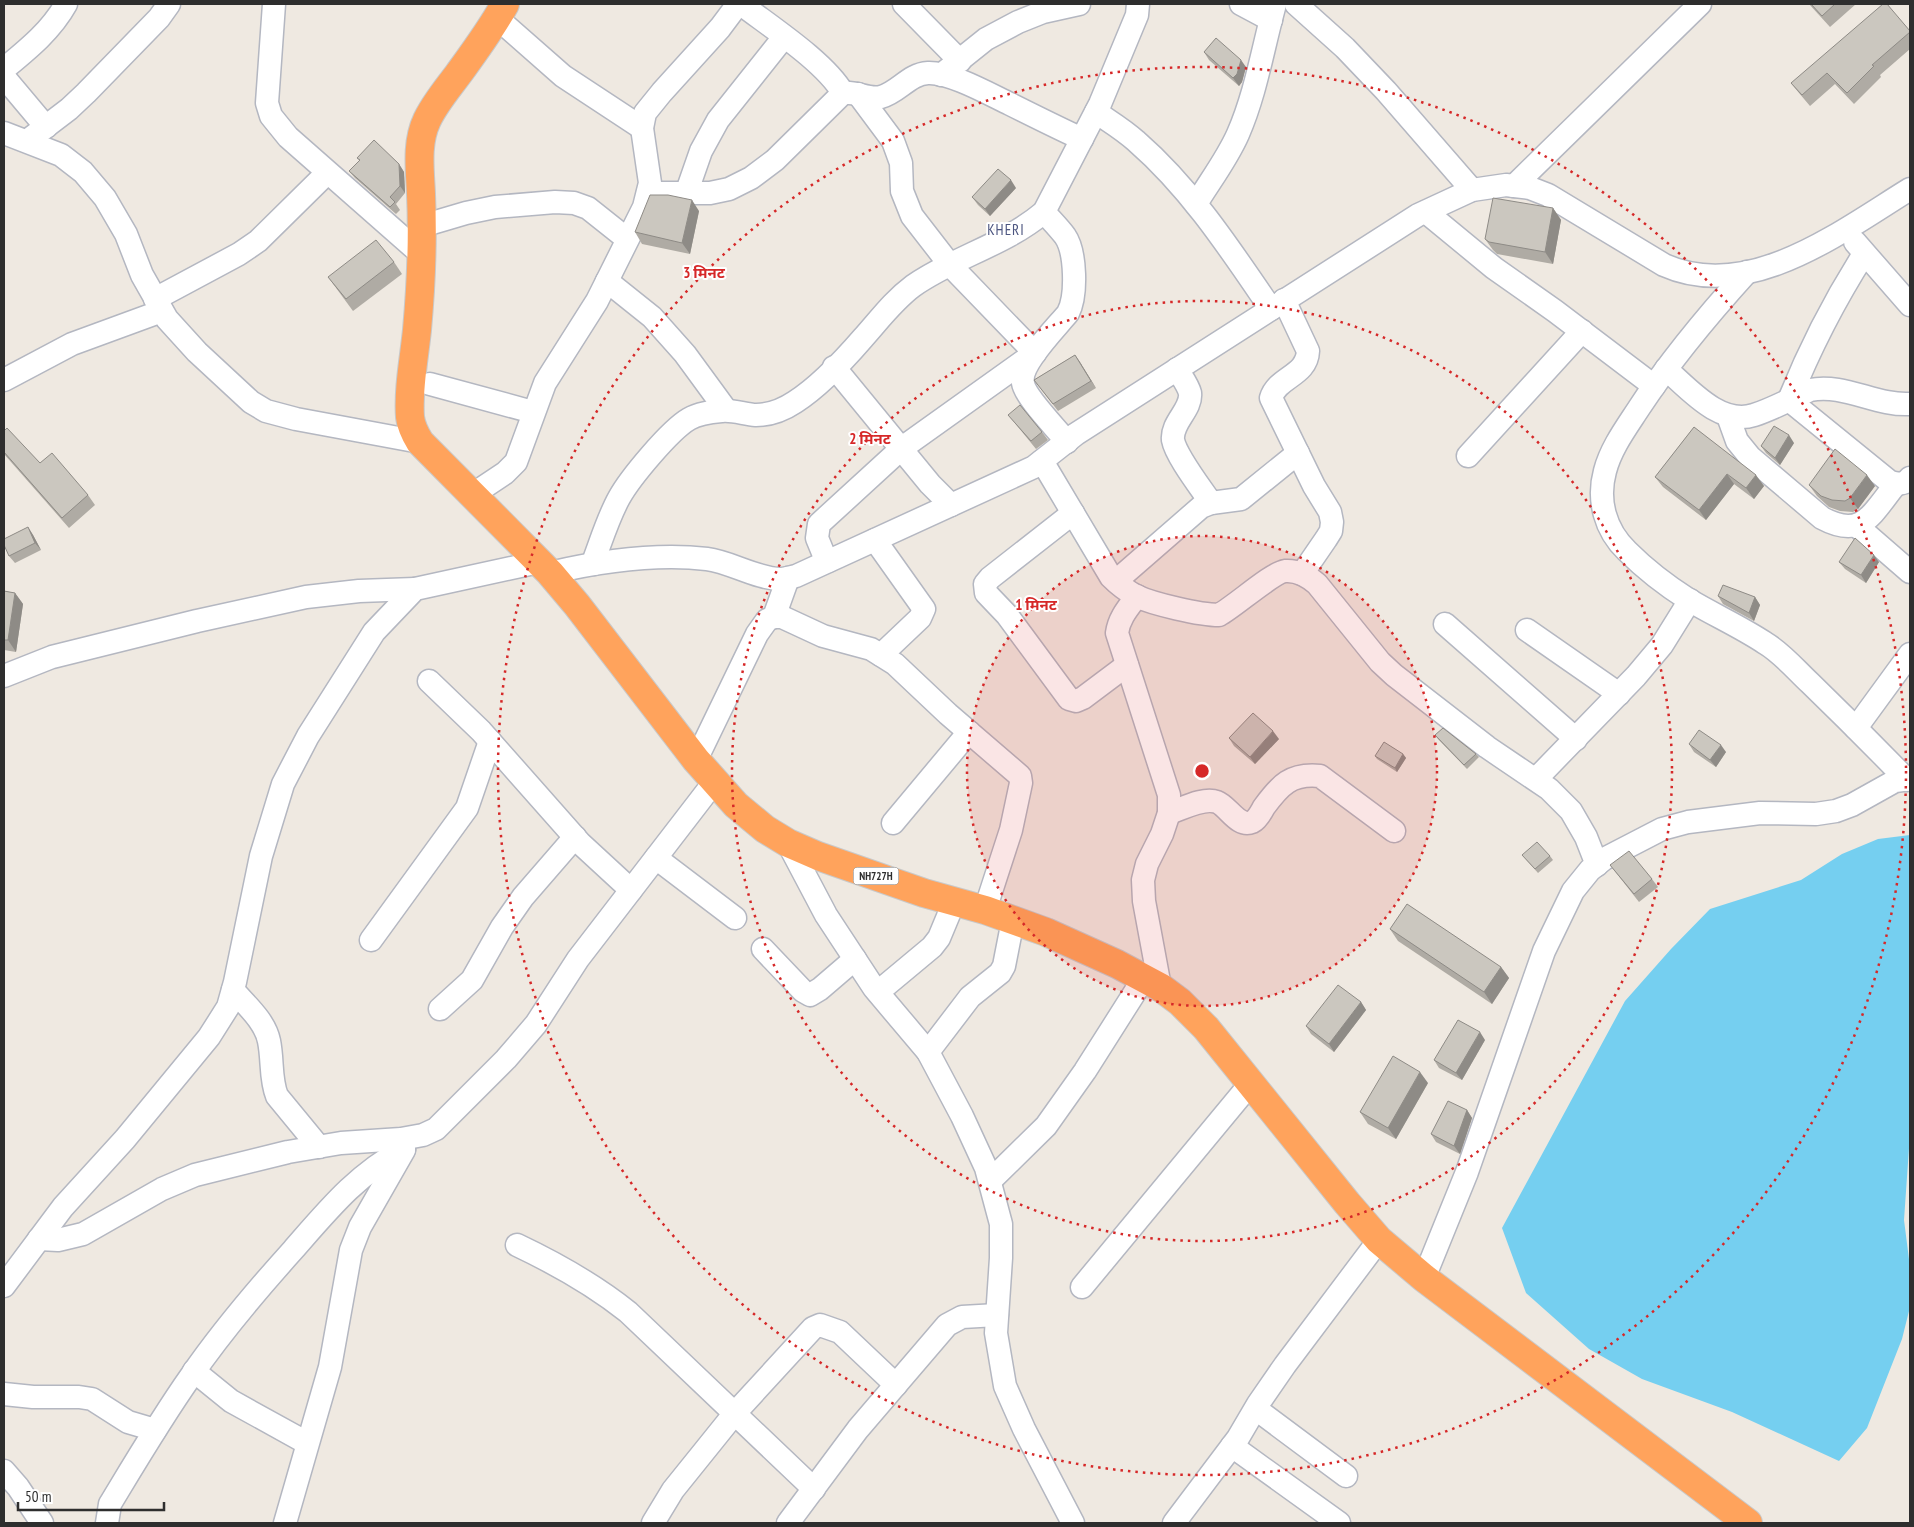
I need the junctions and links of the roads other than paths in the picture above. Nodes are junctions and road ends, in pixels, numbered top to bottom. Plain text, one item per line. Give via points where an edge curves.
1 (66, 4) edge
2 (274, 4) edge
3 (904, 4) edge
4 (1079, 4) edge
5 (1138, 4) edge
6 (1241, 4) edge
7 (1296, 4) edge
8 (1700, 4) edge
9 (162, 6) edge
10 (733, 6) edge
11 (501, 11) edge
12 (1273, 12) edge
13 (784, 38) junction
14 (960, 61) junction
15 (4, 69) edge
16 (941, 75) junction
17 (4, 76) edge
18 (851, 94) junction
19 (1096, 112) junction
20 (46, 127) junction
21 (642, 128) junction
22 (10, 136) edge
23 (1082, 140) junction
24 (327, 172) junction
25 (1514, 186) junction
26 (1910, 189) edge
27 (1472, 190) junction
28 (648, 192) junction
29 (686, 194) junction
30 (1196, 204) junction
31 (1044, 212) junction
32 (1426, 212) junction
33 (422, 226) junction
34 (1844, 229) junction
35 (627, 239) junction
36 (421, 254) junction
37 (1864, 254) junction
38 (950, 265) junction
39 (1747, 272) junction
40 (607, 281) junction
41 (1277, 304) junction
42 (159, 305) junction
43 (1910, 305) edge
44 (1582, 331) junction
45 (1035, 353) junction
46 (834, 367) junction
47 (1177, 369) junction
48 (1660, 378) junction
49 (4, 380) edge
50 (430, 384) dead end
51 (1789, 400) junction
52 (1910, 404) edge
53 (726, 410) junction
54 (533, 412) junction
55 (1728, 416) junction
56 (420, 442) junction
57 (1067, 442) junction
58 (902, 448) junction
59 (1298, 453) junction
60 (1468, 456) dead end
61 (1042, 461) junction
62 (1903, 480) edge
63 (472, 495) junction
64 (1211, 503) junction
65 (950, 505) junction
66 (1073, 513) junction
67 (1857, 526) junction
68 (875, 540) junction
69 (828, 562) junction
70 (594, 564) junction
71 (544, 567) junction
72 (1910, 572) edge
73 (1302, 574) junction
74 (788, 578) junction
75 (1116, 581) junction
76 (415, 589) junction
77 (1137, 596) junction
78 (1690, 600) junction
79 (774, 617) junction
80 (1445, 624) dead end
81 (1528, 630) dead end
82 (1910, 654) edge
83 (881, 655) junction
84 (1127, 665) junction
85 (4, 676) edge
86 (429, 681) dead end
87 (1619, 694) junction
88 (1856, 728) junction
89 (968, 732) junction
90 (1576, 739) junction
91 (490, 741) junction
92 (696, 760) junction
93 (1536, 779) junction
94 (1909, 780) edge
95 (714, 782) junction
96 (1169, 813) junction
97 (892, 823) dead end
98 (1394, 831) dead end
99 (575, 837) junction
100 (788, 843) junction
101 (656, 858) junction
102 (1597, 865) junction
103 (631, 890) junction
104 (954, 902) junction
105 (985, 910) junction
106 (735, 918) dead end
107 (1014, 920) junction
108 (371, 940) dead end
109 (763, 949) dead end
110 (855, 959) junction
111 (1152, 982) junction
112 (233, 990) junction
113 (878, 992) junction
114 (440, 1009) dead end
115 (928, 1052) junction
116 (1251, 1084) junction
117 (408, 1143) junction
118 (319, 1147) junction
119 (990, 1182) junction
120 (39, 1239) junction
121 (1379, 1240) junction
122 (517, 1245) dead end
123 (1424, 1278) junction
124 (4, 1286) edge
125 (1082, 1287) dead end
126 (997, 1315) junction
127 (194, 1371) junction
128 (896, 1384) junction
129 (4, 1394) edge
130 (1256, 1409) junction
131 (735, 1413) junction
132 (156, 1430) junction
133 (307, 1443) junction
134 (1232, 1446) junction
135 (4, 1471) edge
136 (1346, 1476) dead end
137 (814, 1489) junction
138 (42, 1523) edge
139 (107, 1523) edge
140 (285, 1523) edge
141 (653, 1523) edge
142 (788, 1523) edge
143 (1073, 1523) edge
144 (1174, 1523) edge
145 (1339, 1523) edge
146 (1748, 1523) edge

1 - 15 street via 36,42
2 - 24 street via 267,103 271,116
3 - 14 street
4 - 14 street via 1043,12 1018,22 986,39
5 - 19 street via 1137,15
6 - 12 street
7 - 27 street via 1386,91
8 - 25 street
9 - 20 street via 86,93
10 - 13 street
10 - 21 street via 720,28 645,113
11 - 21 street via 563,76
11 - 33 highway, NH727H via 426,120 419,164
12 - 30 street via 1239,133
13 - 18 street
13 - 29 street via 718,120 701,151
14 - 16 street
16 - 18 street via 930,72 913,77 881,97
16 - 23 street via 980,89
17 - 20 street
18 - 29 street via 751,178 729,189
18 - 38 street via 893,140 900,163 902,191 912,216
19 - 23 street
19 - 30 street via 1163,165
20 - 22 street
21 - 28 street via 650,184
22 - 42 street via 61,155 83,172 105,198 126,234 142,275
23 - 31 street
24 - 36 street
24 - 42 street via 258,241
25 - 27 street via 1506,184
25 - 39 street via 1548,195 1610,234 1677,270 1711,277
26 - 34 street
27 - 32 street
28 - 29 street
28 - 35 street
30 - 41 street
31 - 38 street via 1000,241
31 - 45 street via 1066,237 1071,250 1074,291 1068,313
32 - 41 street
32 - 44 street via 1494,268
33 - 35 street via 495,207 574,203 588,208
33 - 36 highway, NH727H
34 - 37 street
34 - 39 street via 1798,256
35 - 40 street
36 - 56 highway, NH727H via 410,405 410,419
37 - 43 street
37 - 51 street via 1824,322
38 - 45 street
38 - 46 street via 913,286 890,306
39 - 48 street via 1702,322
40 - 53 street via 652,317 685,354
40 - 54 street via 544,383
41 - 47 street
41 - 59 street via 1308,351 1306,363 1274,390 1271,398
42 - 49 street via 72,344
42 - 56 street via 179,332 217,371 251,402 266,410 329,426
44 - 48 street
44 - 60 street
45 - 57 street via 1023,374 1023,384
45 - 58 street
46 - 53 street via 795,402 776,412 756,414
46 - 58 street
47 - 57 street
47 - 64 street via 1190,395 1175,426 1174,442
48 - 55 street
48 - 78 street via 1611,454 1604,473 1604,512 1609,528 1626,550 1660,580
50 - 54 street
51 - 52 street via 1810,390 1826,388 1888,403
51 - 55 street via 1753,416
51 - 62 street via 1890,482
53 - 70 street via 707,412 689,419 664,441 619,498
54 - 63 street via 516,462
55 - 67 street via 1737,441 1757,463 1822,518 1848,527
56 - 63 highway, NH727H
57 - 61 street
58 - 65 street
58 - 69 street via 819,524 817,538
59 - 64 street via 1241,499
59 - 73 street via 1330,512 1332,522 1331,531
61 - 65 street
61 - 66 street
62 - 67 street via 1866,521
63 - 71 highway, NH727H
64 - 75 street via 1190,516
65 - 68 street
66 - 75 street
66 - 84 street via 990,578 985,584 986,593 1069,699 1083,698
67 - 72 street
68 - 69 street
68 - 83 street via 924,609 920,618
69 - 74 street
70 - 71 street
70 - 74 street via 662,556 708,559 766,576
71 - 76 street
71 - 92 highway, NH727H
73 - 77 street via 1284,571 1219,615
73 - 93 street via 1317,584 1394,675 1487,747
74 - 79 street
75 - 77 street
76 - 85 street via 359,591 306,598 197,621 52,657
76 - 112 street via 374,632 308,736 283,784 261,856
77 - 84 street via 1118,624 1117,633
78 - 87 street via 1662,645
78 - 88 street via 1766,643
79 - 83 street via 782,617 823,636 872,649
79 - 92 street via 767,620 757,634
80 - 90 street
81 - 87 street
82 - 88 street
83 - 89 street via 895,664
84 - 96 street via 1169,795
86 - 91 street
87 - 90 street
88 - 94 street
89 - 97 street
89 - 105 street via 1017,772 1022,783 1011,830
90 - 93 street
91 - 99 street
91 - 108 street via 467,808
92 - 95 highway, NH727H
93 - 102 street via 1571,811
94 - 102 street via 1895,781 1836,811 1760,813 1662,829
95 - 100 highway, NH727H via 765,829
95 - 101 street
96 - 98 street via 1213,801 1219,802 1241,822 1248,823 1257,817 1285,782 1311,775 1320,776
96 - 111 street via 1143,880
99 - 103 street
99 - 114 street via 523,897 472,980
100 - 104 highway, NH727H
100 - 110 street via 826,915
101 - 103 street
101 - 106 street
102 - 123 street via 1573,891 1544,950 1467,1172
103 - 117 street via 521,1042 436,1129
104 - 105 highway, NH727H
104 - 113 street via 932,947
105 - 107 highway, NH727H
107 - 111 highway, NH727H
107 - 115 street via 1000,974 970,997
109 - 110 street via 803,991 810,994
110 - 113 street
111 - 116 highway, NH727H via 1180,1002 1206,1028
111 - 119 street via 1046,1126
112 - 118 street via 255,1014 269,1040 273,1087 277,1096
112 - 120 street via 228,1008 209,1037
113 - 115 street
115 - 119 street via 962,1116
116 - 121 highway, NH727H
116 - 125 street
117 - 118 street
117 - 127 street via 362,1176 330,1207 257,1290
117 - 133 street via 360,1227 351,1250 330,1368
118 - 120 street via 194,1175 162,1189 83,1234 58,1240
119 - 126 street via 1001,1224
120 - 124 street
121 - 123 highway, NH727H
121 - 130 street
122 - 131 street via 552,1261 606,1294
123 - 146 highway, NH727H
126 - 128 street via 954,1320
126 - 143 street via 998,1351 1005,1386
127 - 132 street
127 - 133 street via 231,1401
128 - 131 street via 840,1332 820,1325 813,1328
128 - 137 street
129 - 132 street via 92,1399 128,1422
130 - 134 street
130 - 136 street
131 - 137 street
131 - 141 street via 674,1490
132 - 139 street via 110,1504
133 - 140 street
134 - 144 street
134 - 145 street
135 - 138 street
137 - 142 street

